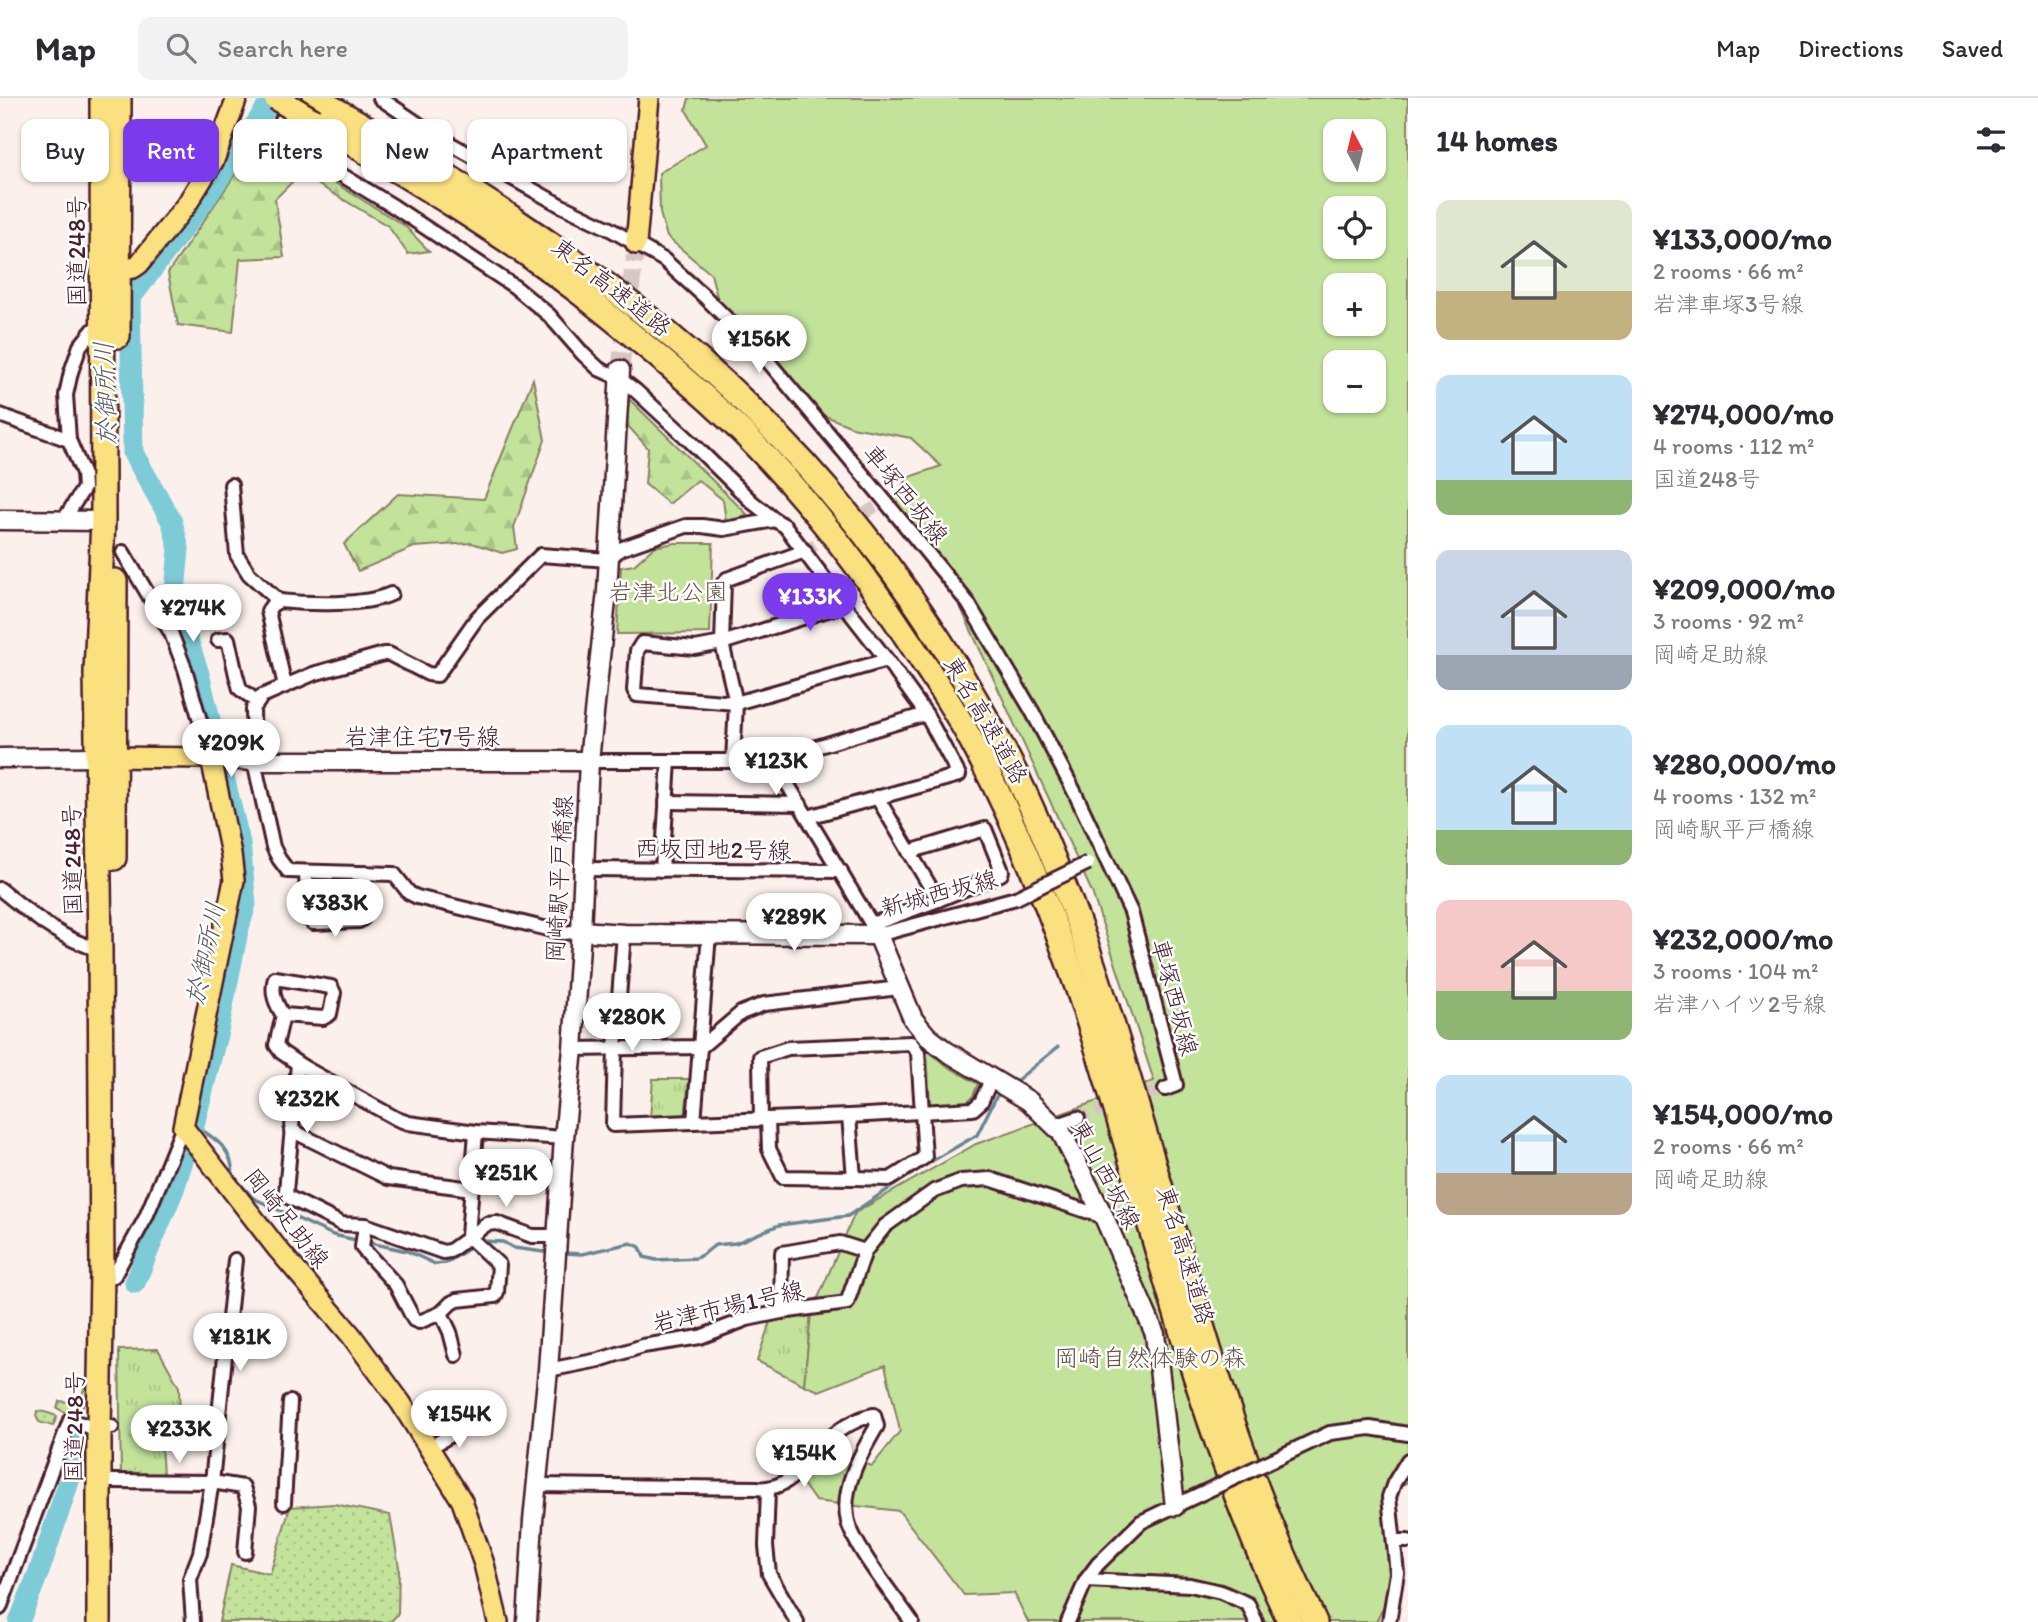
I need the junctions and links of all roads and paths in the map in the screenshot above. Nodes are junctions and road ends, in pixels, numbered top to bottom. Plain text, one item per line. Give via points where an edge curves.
1 (102, 98) edge
2 (119, 98) edge
3 (237, 98) edge
4 (276, 98) edge
5 (294, 98) edge
6 (380, 98) edge
7 (649, 98) edge
8 (318, 107) edge
9 (635, 250) junction
10 (111, 272) junction
11 (94, 330) dead end
12 (619, 374) junction
13 (0, 415) edge
14 (69, 440) junction
15 (231, 485) dead end
16 (0, 520) edge
17 (775, 520) junction
18 (63, 521) junction
19 (103, 521) junction
20 (805, 551) junction
21 (123, 552) dead end
22 (608, 560) junction
23 (391, 594) dead end
24 (279, 601) junction
25 (844, 605) junction
26 (218, 640) dead end
27 (722, 643) junction
28 (887, 660) junction
29 (285, 686) junction
30 (258, 702) junction
31 (736, 703) junction
32 (926, 714) junction
33 (105, 757) junction
34 (0, 758) edge
35 (211, 758) junction
36 (773, 760) junction
37 (254, 761) junction
38 (589, 761) junction
39 (669, 761) junction
40 (733, 761) junction
41 (877, 797) junction
42 (666, 802) junction
43 (800, 804) junction
44 (808, 817) junction
45 (909, 852) junction
46 (1105, 855) junction
47 (584, 869) junction
48 (662, 870) junction
49 (841, 871) junction
50 (306, 873) junction
51 (365, 873) junction
52 (0, 889) edge
53 (938, 900) junction
54 (876, 930) junction
55 (581, 931) junction
56 (624, 934) junction
57 (709, 934) junction
58 (100, 950) junction
59 (900, 988) junction
60 (283, 1015) junction
61 (701, 1047) junction
62 (615, 1048) junction
63 (573, 1049) junction
64 (304, 1067) junction
65 (992, 1078) junction
66 (1165, 1088) dead end
67 (921, 1111) junction
68 (849, 1116) junction
69 (1078, 1118) tunnel mouth
70 (764, 1119) junction
71 (694, 1122) junction
72 (1055, 1126) junction
73 (291, 1130) junction
74 (476, 1132) junction
75 (189, 1134) junction
76 (564, 1138) junction
77 (853, 1178) junction
78 (472, 1189) junction
79 (1104, 1217) junction
80 (365, 1225) junction
81 (468, 1236) junction
82 (557, 1236) junction
83 (864, 1251) junction
84 (235, 1260) dead end
85 (114, 1276) junction
86 (781, 1312) junction
87 (441, 1313) junction
88 (456, 1355) dead end
89 (548, 1370) junction
90 (289, 1402) dead end
91 (465, 1412) dead end
92 (105, 1427) junction
93 (1408, 1434) edge
94 (429, 1448) junction
95 (1408, 1460) edge
96 (112, 1481) junction
97 (212, 1482) junction
98 (538, 1485) junction
99 (768, 1490) junction
100 (284, 1503) dead end
101 (1175, 1506) junction
102 (1394, 1541) junction
103 (1408, 1541) edge
104 (245, 1552) dead end
105 (1086, 1580) junction
106 (0, 1608) edge
107 (1289, 1619) edge
108 (99, 1622) edge
109 (113, 1622) edge
110 (193, 1622) edge
111 (498, 1622) edge
112 (527, 1622) edge
113 (797, 1622) edge
114 (912, 1622) edge
115 (1069, 1622) edge
116 (1256, 1622) edge
117 (1315, 1622) edge
118 (1389, 1622) edge

1 - 10 highway, 国道248号
2 - 10 highway, 国道248号
3 - 10 main road via 214,160 187,204 139,264
4 - 8 highway, 東名高速道路, bridge
5 - 12 street via 282,120 282,139 515,288 549,315 599,369
6 - 9 street, 車塚西坂線 via 433,134 608,228
7 - 9 main road
8 - 107 highway, 東名高速道路 via 419,184 578,291 696,389 819,517 891,613 948,700 1004,804 1054,924 1108,1083 1198,1382 1267,1572
8 - 117 highway, 東名高速道路 via 441,172 576,262 701,361 804,463 914,601 995,732 1041,828 1082,931 1223,1391 1264,1507
9 - 46 street, 車塚西坂線 via 664,260 762,354 968,603 1032,711
10 - 19 highway, 国道248号
10 - 33 highway, 国道248号 via 115,535
11 - 14 street via 80,346 71,372 66,395
12 - 17 street
12 - 22 street
13 - 14 street
14 - 18 street via 83,472 84,488
15 - 24 street via 237,555 250,575
16 - 18 street
17 - 20 street
17 - 22 street via 724,529 686,526 620,549
18 - 19 street
19 - 33 highway, 国道248号 via 96,672
20 - 25 street
20 - 27 street via 724,582
21 - 35 street via 170,633
22 - 29 street via 541,555 477,618 437,675 384,654
22 - 38 street, 岡崎駅平戸橋線
23 - 24 street via 362,601
24 - 29 street via 268,611
25 - 27 street
25 - 28 street
26 - 30 street via 228,639 240,689
27 - 31 street
27 - 31 street via 695,648 642,643 637,651 634,690 637,695
28 - 31 street
28 - 32 street
29 - 30 street
30 - 37 street via 253,709
31 - 40 street
32 - 36 street
32 - 41 street via 960,775
33 - 34 street
33 - 35 main road
33 - 58 highway, 国道248号
33 - 85 highway, 国道248号
35 - 37 street, 岩津住宅7号線
35 - 75 main road via 234,880
36 - 40 street
36 - 43 street
37 - 38 street, 岩津住宅7号線
37 - 50 street via 273,847 288,871
38 - 39 street
38 - 47 street, 岡崎駅平戸橋線
39 - 40 street
39 - 42 street
41 - 44 street
41 - 45 street
42 - 43 street
42 - 48 street
43 - 44 street
44 - 49 street
45 - 53 street
45 - 53 street via 985,829 1001,874
46 - 54 street, 新城西坂線, bridge via 1016,898
46 - 66 street, 車塚西坂線 via 1131,912 1176,1085
47 - 48 street, 西坂団地2号線
47 - 55 street, 岡崎駅平戸橋線
48 - 49 street, 西坂団地2号線
49 - 54 street
50 - 51 street
50 - 51 street via 308,918 313,923 363,918
51 - 55 street via 394,874 417,897 564,933
52 - 58 street via 49,928
53 - 54 street
54 - 57 street, 新城西坂線
54 - 59 street, 東山西坂線
55 - 56 street, 新城西坂線
55 - 63 street, 岡崎駅平戸橋線
56 - 57 street, 新城西坂線
56 - 62 street
57 - 61 street
58 - 92 highway, 国道248号
59 - 61 street via 764,1004 741,1013
59 - 65 street, 東山西坂線 via 927,1036
60 - 60 street via 273,993 275,978 331,987 330,1014 323,1018
60 - 64 street via 276,1045
61 - 62 street
61 - 71 street
62 - 63 street
62 - 71 street via 613,1125
63 - 76 street, 岡崎駅平戸橋線
64 - 73 street via 298,1064
64 - 74 street via 397,1119
65 - 67 street via 973,1109
65 - 72 street, 東山西坂線 via 1029,1101
67 - 68 street
67 - 70 street via 918,1053 911,1043 788,1048 760,1058
67 - 77 street via 925,1157 890,1179
68 - 70 street
68 - 77 street
69 - 72 street
70 - 71 street
70 - 77 street via 769,1149 783,1177
72 - 79 street, 東山西坂線
73 - 78 street via 388,1178
73 - 80 street via 288,1197 342,1224
74 - 76 street
74 - 78 street
75 - 85 street
75 - 94 main road, 岡崎足助線 via 360,1346
76 - 82 street, 岡崎駅平戸橋線
78 - 81 street
79 - 83 street, 岩津市場1号線 via 990,1179 961,1181 912,1205 885,1226
79 - 101 street, 東山西坂線 via 1155,1334
80 - 81 street via 446,1252
80 - 87 street via 362,1247 396,1285 414,1320 423,1322
81 - 82 street via 497,1223 532,1237
81 - 87 street via 499,1265 497,1292 495,1296 457,1300
82 - 89 street, 岡崎駅平戸橋線
83 - 86 street, 岩津市場1号線 via 847,1303
83 - 86 street via 840,1243 782,1253
84 - 97 street
85 - 92 highway, 国道248号
86 - 89 street, 岩津市場1号線 via 701,1337
87 - 88 street
89 - 98 street, 岡崎駅平戸橋線
90 - 100 street
91 - 94 street via 452,1414 449,1436
92 - 96 highway, 国道248号
92 - 106 street via 70,1420
92 - 108 highway, 国道248号
93 - 101 street, bridge via 1370,1428 1330,1433
94 - 111 main road, 岡崎足助線 via 462,1501
95 - 102 street via 1389,1497
96 - 97 street
96 - 109 highway, 国道248号
97 - 104 street via 243,1487 249,1506
97 - 110 street via 200,1553 190,1579
98 - 99 street
98 - 112 street, 岡崎駅平戸橋線
99 - 113 street via 769,1574
99 - 114 street via 794,1476 836,1433 874,1415 877,1426 848,1487 848,1523
101 - 105 street via 1141,1522
102 - 103 street
102 - 118 street via 1397,1573
105 - 115 street
105 - 116 street via 1190,1585 1221,1592 1248,1604

